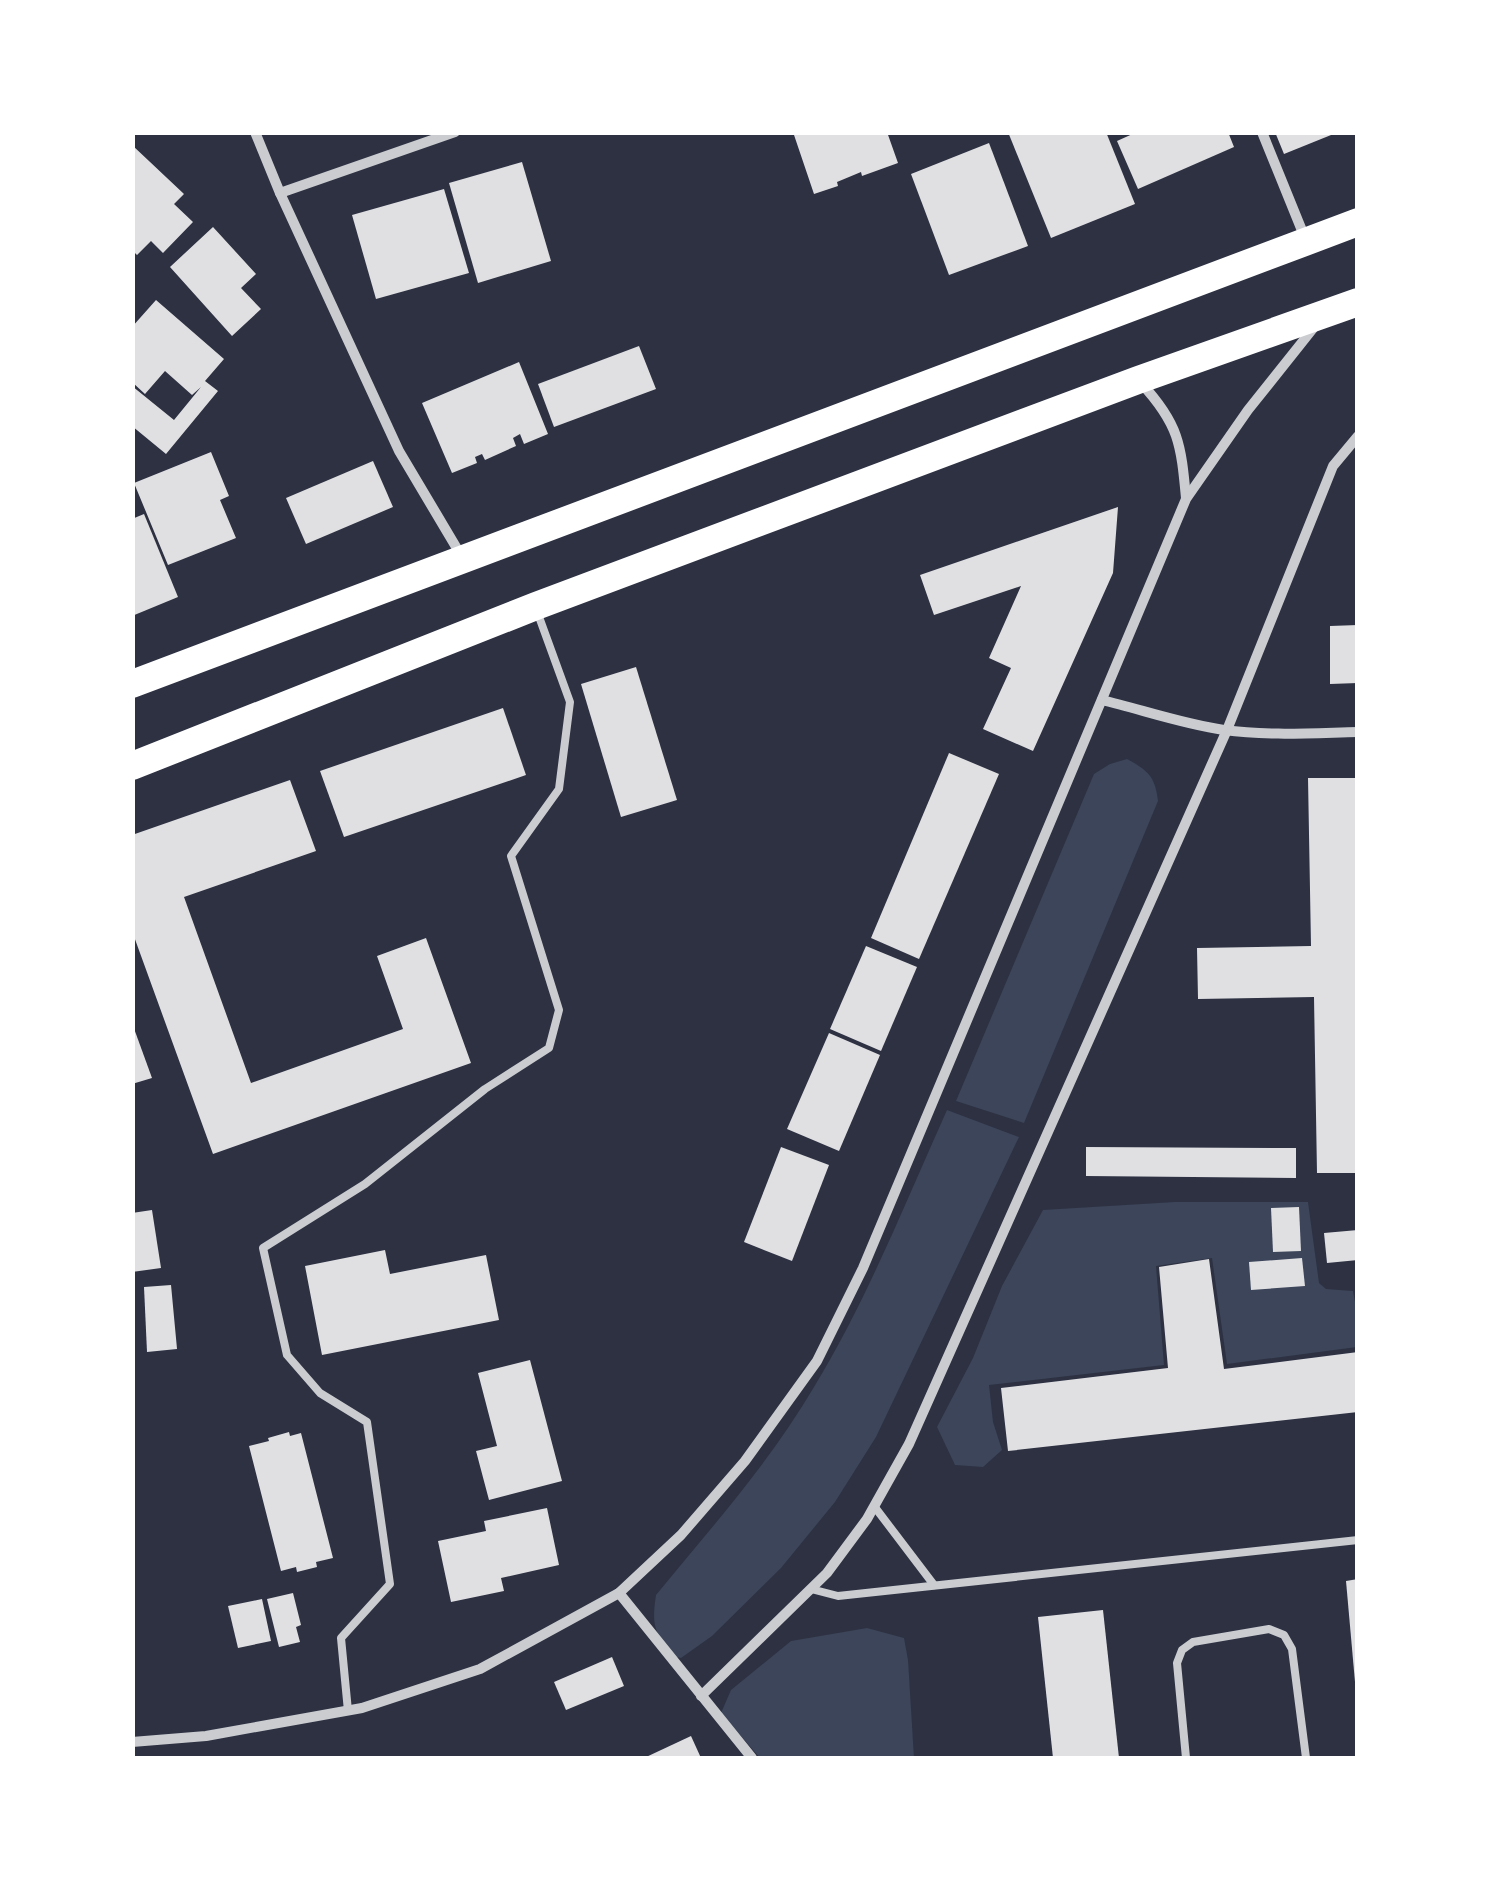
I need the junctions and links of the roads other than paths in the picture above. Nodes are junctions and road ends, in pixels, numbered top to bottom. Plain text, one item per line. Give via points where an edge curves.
1 (255, 132) edge
2 (456, 132) edge
3 (1262, 132) edge
4 (280, 193) junction
5 (1358, 222) edge
6 (1306, 240) junction
7 (1358, 302) edge
8 (1324, 314) junction
9 (1138, 380) junction
10 (1358, 436) edge
11 (1186, 499) junction
12 (462, 558) junction
13 (536, 606) junction
14 (132, 684) edge
15 (1102, 700) junction
16 (1227, 730) junction
17 (1358, 732) edge
18 (132, 766) edge
19 (874, 1506) junction
20 (1358, 1540) edge
21 (934, 1586) junction
22 (810, 1589) junction
23 (618, 1592) junction
24 (701, 1696) junction
25 (348, 1711) junction
26 (132, 1742) edge
27 (752, 1758) edge
28 (1186, 1758) edge
29 (1306, 1758) edge

1 - 4 street
2 - 4 street
3 - 6 street
4 - 12 street via 399,451
5 - 6 highway
6 - 12 highway
7 - 8 highway
8 - 9 highway
8 - 11 street
9 - 11 street via 1178,438
9 - 13 highway
10 - 16 street via 1333,466
11 - 15 street
12 - 14 highway
13 - 18 highway
13 - 25 lane via 570,702 559,790 511,856 559,1010 548,1048 365,1184 262,1248 287,1355 320,1392 367,1422 390,1584 341,1638
15 - 16 street
15 - 23 street via 863,1268 817,1361 732,1476
16 - 17 street
16 - 19 street via 909,1444
19 - 21 lane
19 - 22 street
20 - 21 lane
21 - 22 lane via 838,1596
22 - 24 street
23 - 24 street
23 - 25 street via 480,1669
24 - 27 street
25 - 26 street
28 - 29 lane via 1177,1663 1182,1650 1269,1629 1284,1635 1292,1649

